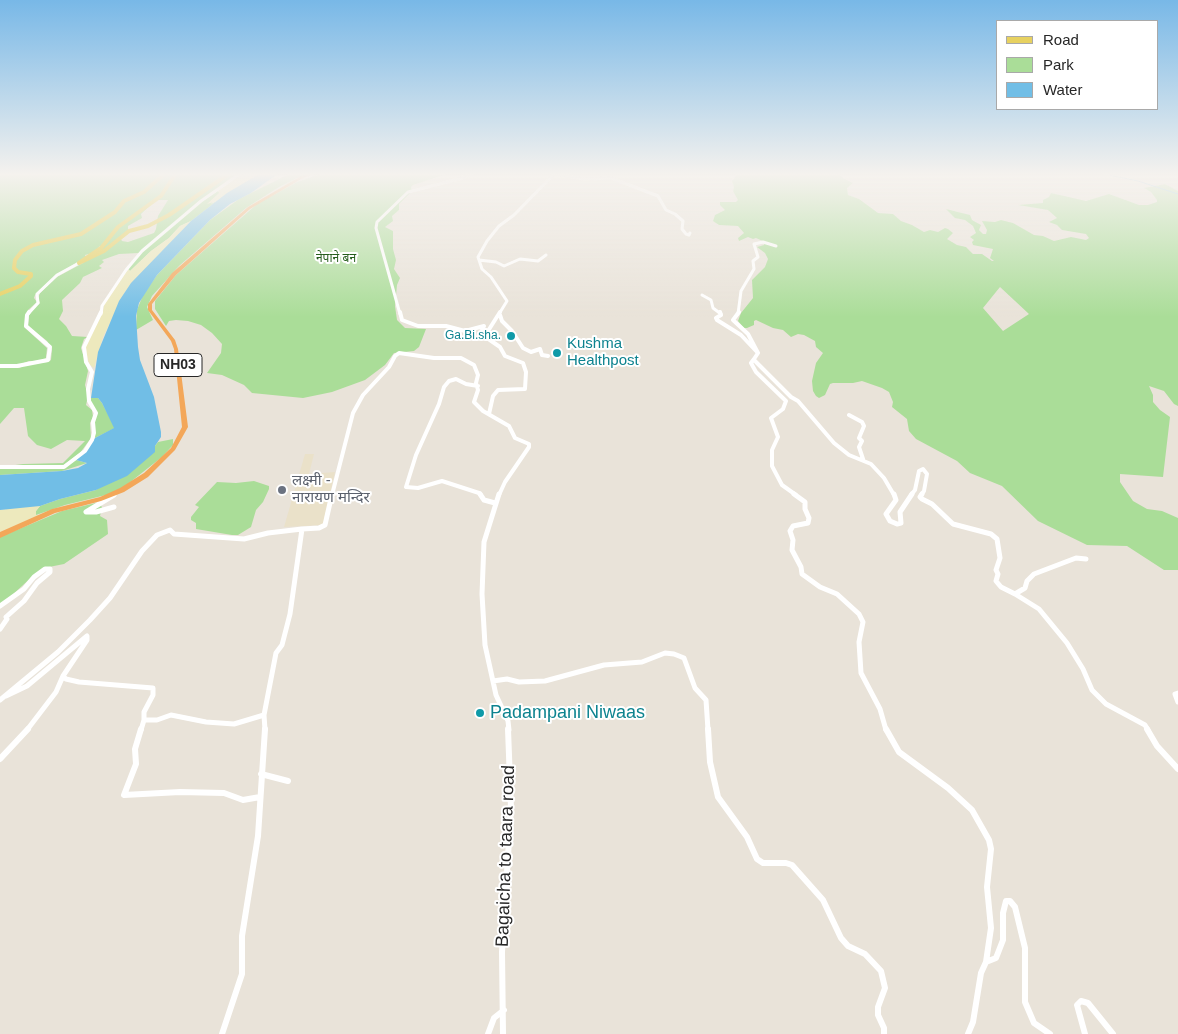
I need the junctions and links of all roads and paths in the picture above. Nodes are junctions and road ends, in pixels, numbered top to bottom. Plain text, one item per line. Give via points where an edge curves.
1 (101, 221) edge
2 (126, 221) edge
3 (158, 221) edge
4 (177, 221) edge
5 (233, 221) edge
6 (378, 221) edge
7 (505, 221) edge
8 (683, 221) edge
9 (690, 233) dead end
10 (776, 246) dead end
11 (546, 255) dead end
12 (479, 260) junction
13 (79, 263) junction
14 (0, 294) edge
15 (702, 295) dead end
16 (500, 315) junction
17 (487, 338) junction
18 (758, 353) junction
19 (548, 356) dead end
20 (754, 359) junction
21 (0, 366) edge
22 (478, 386) junction
23 (490, 414) junction
24 (849, 415) dead end
25 (863, 459) junction
26 (0, 468) edge
27 (122, 490) junction
28 (496, 502) junction
29 (114, 506) dead end
30 (302, 529) junction
31 (0, 535) edge
32 (1086, 559) dead end
33 (1015, 594) junction
34 (0, 606) edge
35 (0, 629) edge
36 (63, 676) junction
37 (493, 681) junction
38 (1178, 693) edge
39 (1, 699) edge
40 (1178, 702) edge
41 (264, 715) junction
42 (144, 720) junction
43 (0, 759) edge
44 (1178, 769) edge
45 (261, 774) junction
46 (288, 781) dead end
47 (260, 797) junction
48 (986, 962) junction
49 (504, 1010) junction
50 (222, 1034) edge
51 (488, 1034) edge
52 (503, 1034) edge
53 (884, 1034) edge
54 (968, 1034) edge
55 (1050, 1034) edge
56 (1085, 1034) edge
57 (1113, 1034) edge

1 - 14 main road via 81,234 22,251 15,260 14,268 31,276 20,286
2 - 13 main road via 101,248
3 - 13 main road via 129,231 104,251
4 - 26 street via 142,251 126,270 102,306 84,347 86,362 92,372 89,401 96,413 92,440 85,450 64,467
5 - 27 highway, NH03 via 174,274 152,300 150,310 176,350 184,427 173,449 146,475
6 - 17 street via 376,228 402,320 418,326 446,326 466,331 484,326 481,333
7 - 12 street via 482,248
8 - 9 street via 682,228 686,234
10 - 18 street via 763,242 754,244 758,257 753,260 754,269 743,287 739,312 733,320 748,334
11 - 12 street via 539,261 521,259 504,266
12 - 16 street via 507,301
13 - 21 street via 57,275 42,289 36,297 38,303 27,315 26,326 50,347 48,360
15 - 18 street via 711,300 713,308 721,313 717,320 741,336
16 - 17 street via 488,331
16 - 19 street via 523,348 531,352 540,349 542,356
17 - 23 street via 500,347 505,356 523,363 526,372 525,388 498,390 493,396
18 - 20 street
20 - 25 street via 798,401 834,443 849,455
20 - 48 street via 751,363 756,372 786,401 783,410 771,418 778,437 772,450 772,466 782,485 805,502 808,523 793,526 790,531 792,550 802,574 837,594 859,614 863,622 859,642 861,673 880,709 887,734 899,752 972,810 988,840 991,849 987,887 991,928
22 - 23 street via 474,402
22 - 28 street via 456,379 444,387 406,487 418,488 442,481
22 - 30 street via 474,365 461,358 397,354 363,395 353,413 325,526
23 - 28 street, Bagaicha to taara road via 509,426 515,438 529,445
24 - 25 street via 864,426 859,438
25 - 33 street via 876,468 894,492 896,500 886,514 897,524 901,523 900,512 915,490 919,471 925,470 924,492 920,497 953,524 996,538 1000,558 996,582
27 - 29 street via 86,512
27 - 31 highway, NH03 via 54,511
28 - 37 street, Bagaicha to taara road via 484,542 482,584 485,645
30 - 39 street via 244,539 174,534 170,530 157,535 90,620 58,652
30 - 41 street via 290,614 282,645 276,652
32 - 33 street via 1076,558 1034,574 1025,588
33 - 44 street via 1039,609 1067,643 1092,690 1106,704 1145,724 1157,746
34 - 35 street via 38,574 45,569 50,570 24,601 6,616
36 - 39 street via 87,636 27,686
36 - 42 street via 79,682 154,688
36 - 43 street via 56,692 29,728
37 - 49 street, Bagaicha to taara road via 508,721 512,808 502,952
37 - 53 street via 544,681 604,665 642,662 665,654 684,658 695,688 706,700 712,773 718,797 747,837 757,859 763,863 792,866 823,900 841,938 848,946 865,954 882,971 885,988 878,1015
38 - 40 street via 1175,694
41 - 42 street via 234,724 170,715
41 - 45 street
42 - 47 street via 135,750 136,764 124,795 180,792 224,794 243,800
45 - 46 street
45 - 47 street
47 - 50 street via 258,836 242,936 242,974
48 - 54 street
48 - 55 street via 996,958 1002,940 1006,901 1010,902 1025,948 1025,1002 1034,1023
49 - 51 street via 494,1018
49 - 52 street, Bagaicha to taara road
56 - 57 street via 1077,1005 1081,1001 1088,1003

